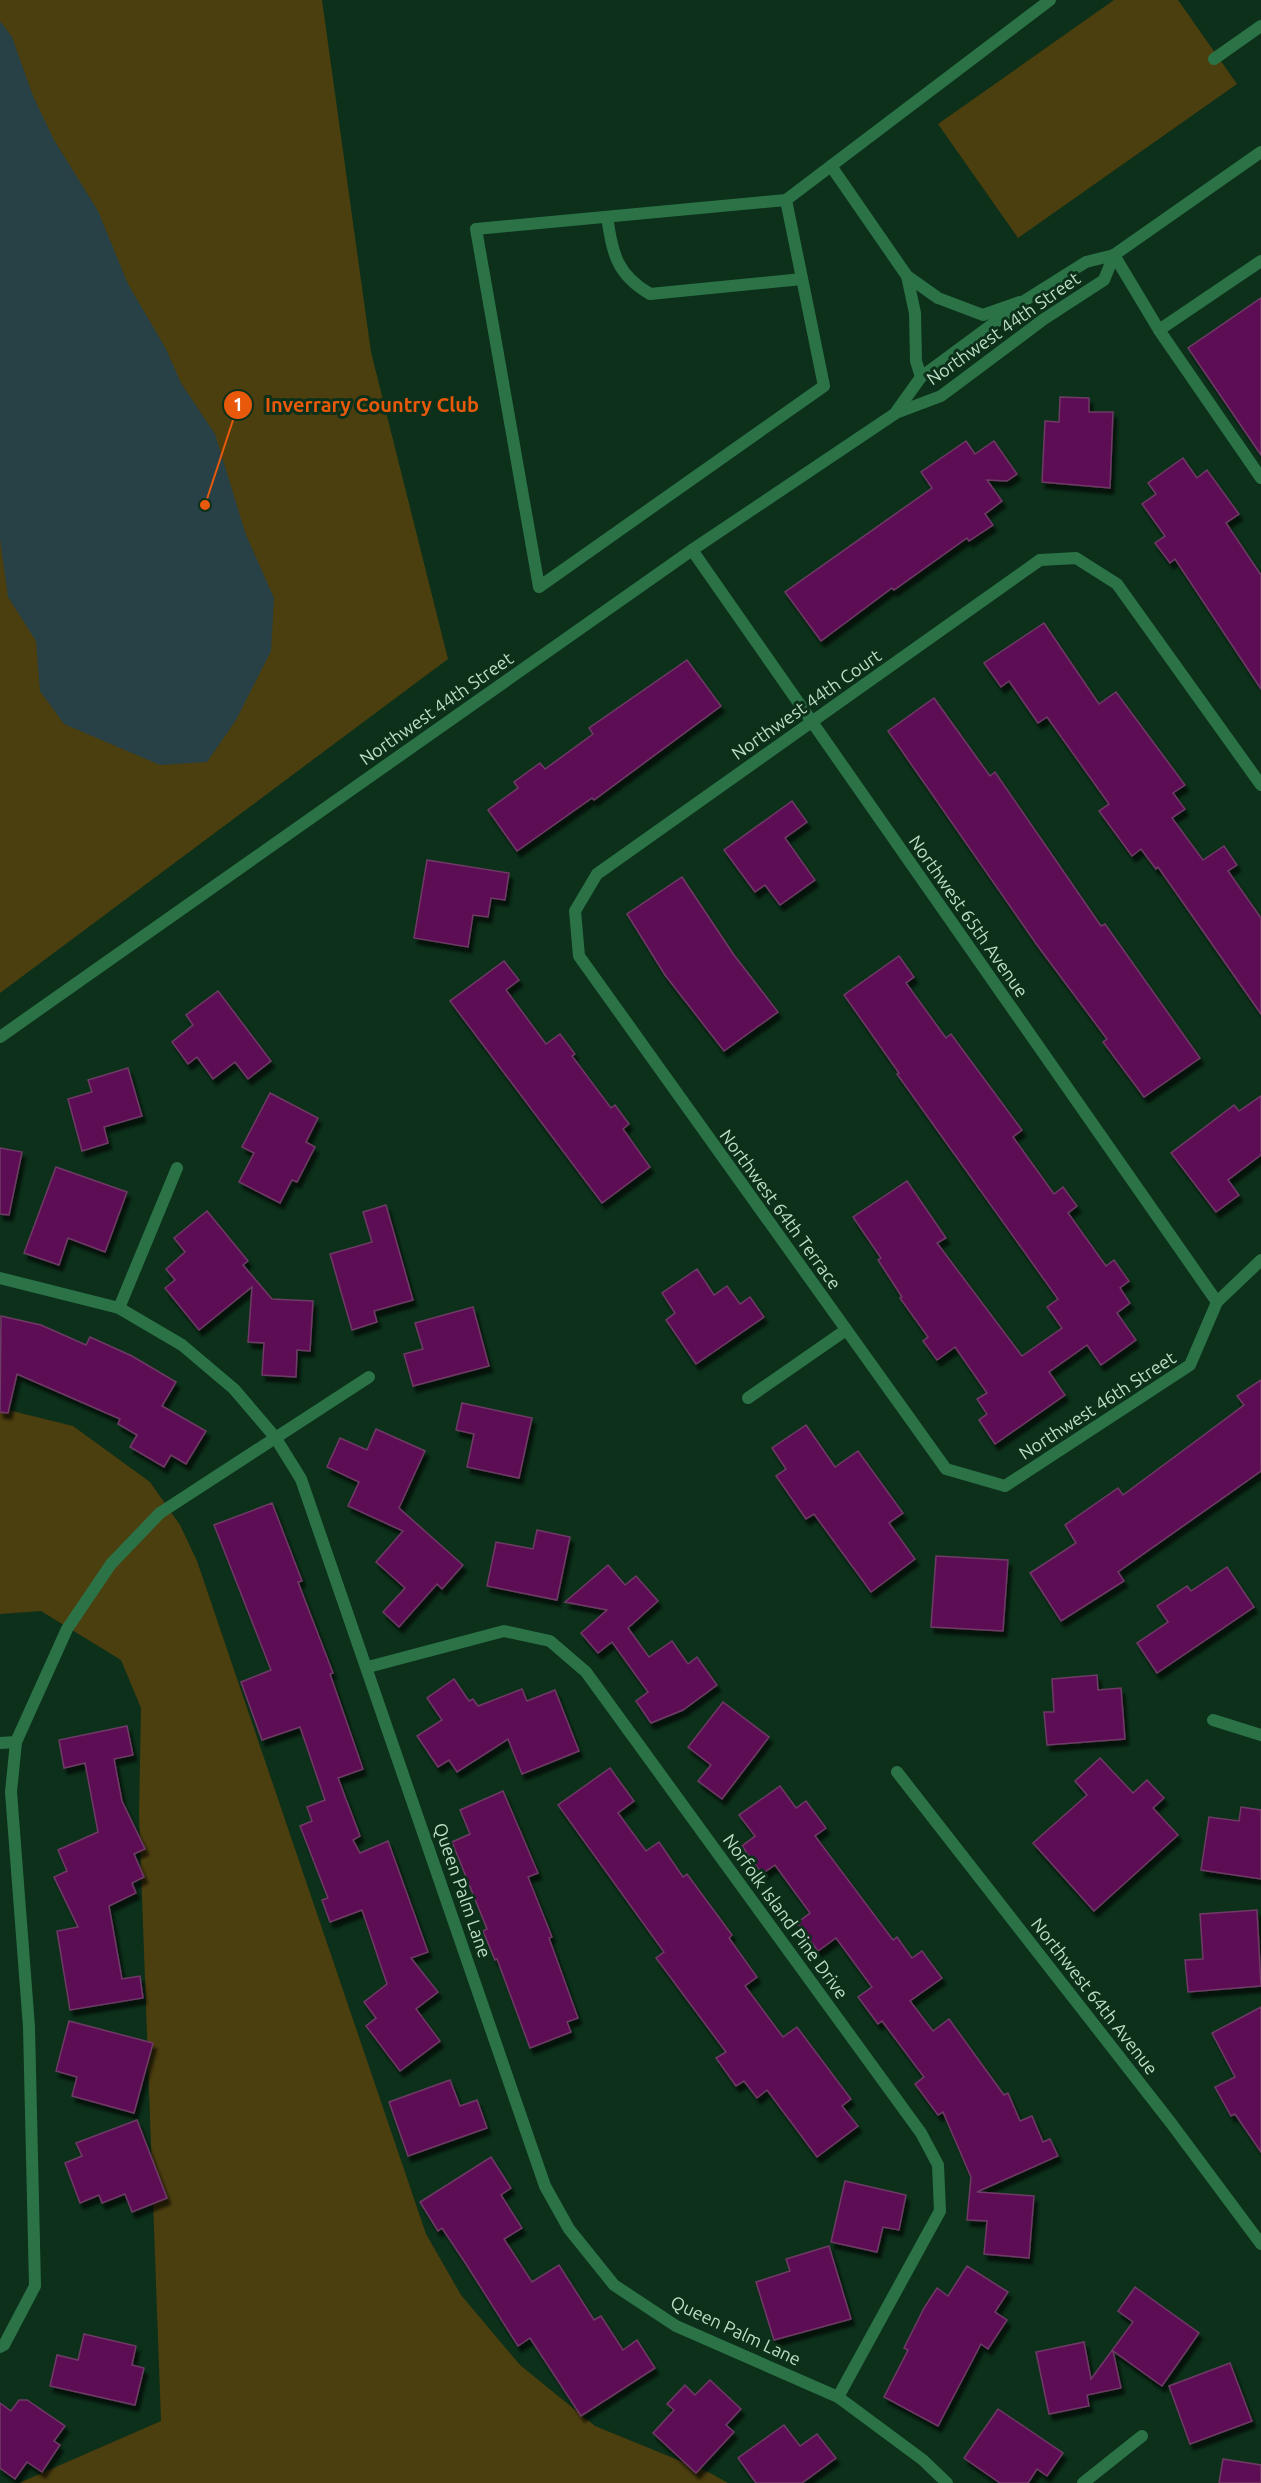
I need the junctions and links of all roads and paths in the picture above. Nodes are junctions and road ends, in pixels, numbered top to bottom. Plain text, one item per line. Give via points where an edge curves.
1 (1050, 0) edge
2 (1261, 26) edge
3 (1214, 59) dead end
4 (1261, 152) edge
5 (831, 166) junction
6 (786, 200) junction
7 (607, 217) junction
8 (1114, 255) junction
9 (1261, 261) edge
10 (907, 276) junction
11 (802, 279) junction
12 (1024, 301) junction
13 (1159, 330) junction
14 (921, 377) junction
15 (896, 413) junction
16 (1261, 478) edge
17 (692, 550) junction
18 (812, 722) junction
19 (1261, 785) edge
20 (575, 910) joint
21 (0, 1037) edge
22 (177, 1168) dead end
23 (1261, 1260) edge
24 (0, 1278) edge
25 (1217, 1302) junction
26 (118, 1308) junction
27 (846, 1330) junction
28 (369, 1377) dead end
29 (748, 1398) dead end
30 (275, 1437) junction
31 (1005, 1486) joint
32 (368, 1667) junction
33 (1213, 1720) dead end
34 (1261, 1735) edge
35 (16, 1742) junction
36 (0, 1743) edge
37 (897, 1772) dead end
38 (1261, 2244) edge
39 (0, 2347) edge
40 (838, 2397) junction
41 (1142, 2436) dead end
42 (947, 2483) edge
43 (1083, 2483) edge

1 - 5 street
2 - 3 street
4 - 8 street, Northwest 44th Street
5 - 6 street
5 - 10 street
6 - 7 street
6 - 11 street
7 - 11 street via 614,259 633,284 650,294
7 - 11 street via 476,230 539,587 824,386
8 - 12 street, Northwest 44th Street via 1086,262
8 - 13 street
8 - 15 street, Northwest 44th Street via 1104,280 1044,319 941,396
9 - 13 street
10 - 12 street via 938,298 983,315
10 - 14 street
12 - 14 street, Northwest 44th Street
13 - 16 street
14 - 15 street, Northwest 44th Street
15 - 17 street, Northwest 44th Street
17 - 18 street, Northwest 65th Avenue
17 - 21 street, Northwest 44th Street
18 - 19 street, Northwest 44th Court via 1040,560 1077,558 1118,584
18 - 20 street, Northwest 44th Court via 597,874
18 - 25 street, Northwest 65th Avenue
20 - 27 street, Northwest 64th Terrace via 579,956
22 - 26 street
23 - 25 street, Northwest 46th Street
24 - 26 street, Queen Palm Lane
25 - 31 street, Northwest 46th Street via 1190,1365
26 - 30 street, Queen Palm Lane via 182,1345 234,1389
27 - 29 street
27 - 31 street, Northwest 64th Terrace via 946,1469
28 - 30 street
30 - 32 street, Queen Palm Lane via 301,1479
30 - 35 street via 160,1514 111,1564 68,1629
32 - 40 street, Queen Palm Lane via 545,2186 569,2229 614,2285 676,2326
32 - 40 street, Norfolk Island Pine Drive via 504,1630 550,1641 586,1672 921,2133 938,2165 940,2211
33 - 34 street
35 - 36 street
35 - 39 street via 11,1792 29,2027 35,2286
37 - 38 street, Northwest 64th Avenue
40 - 42 street, Queen Palm Lane via 923,2460
41 - 43 street

